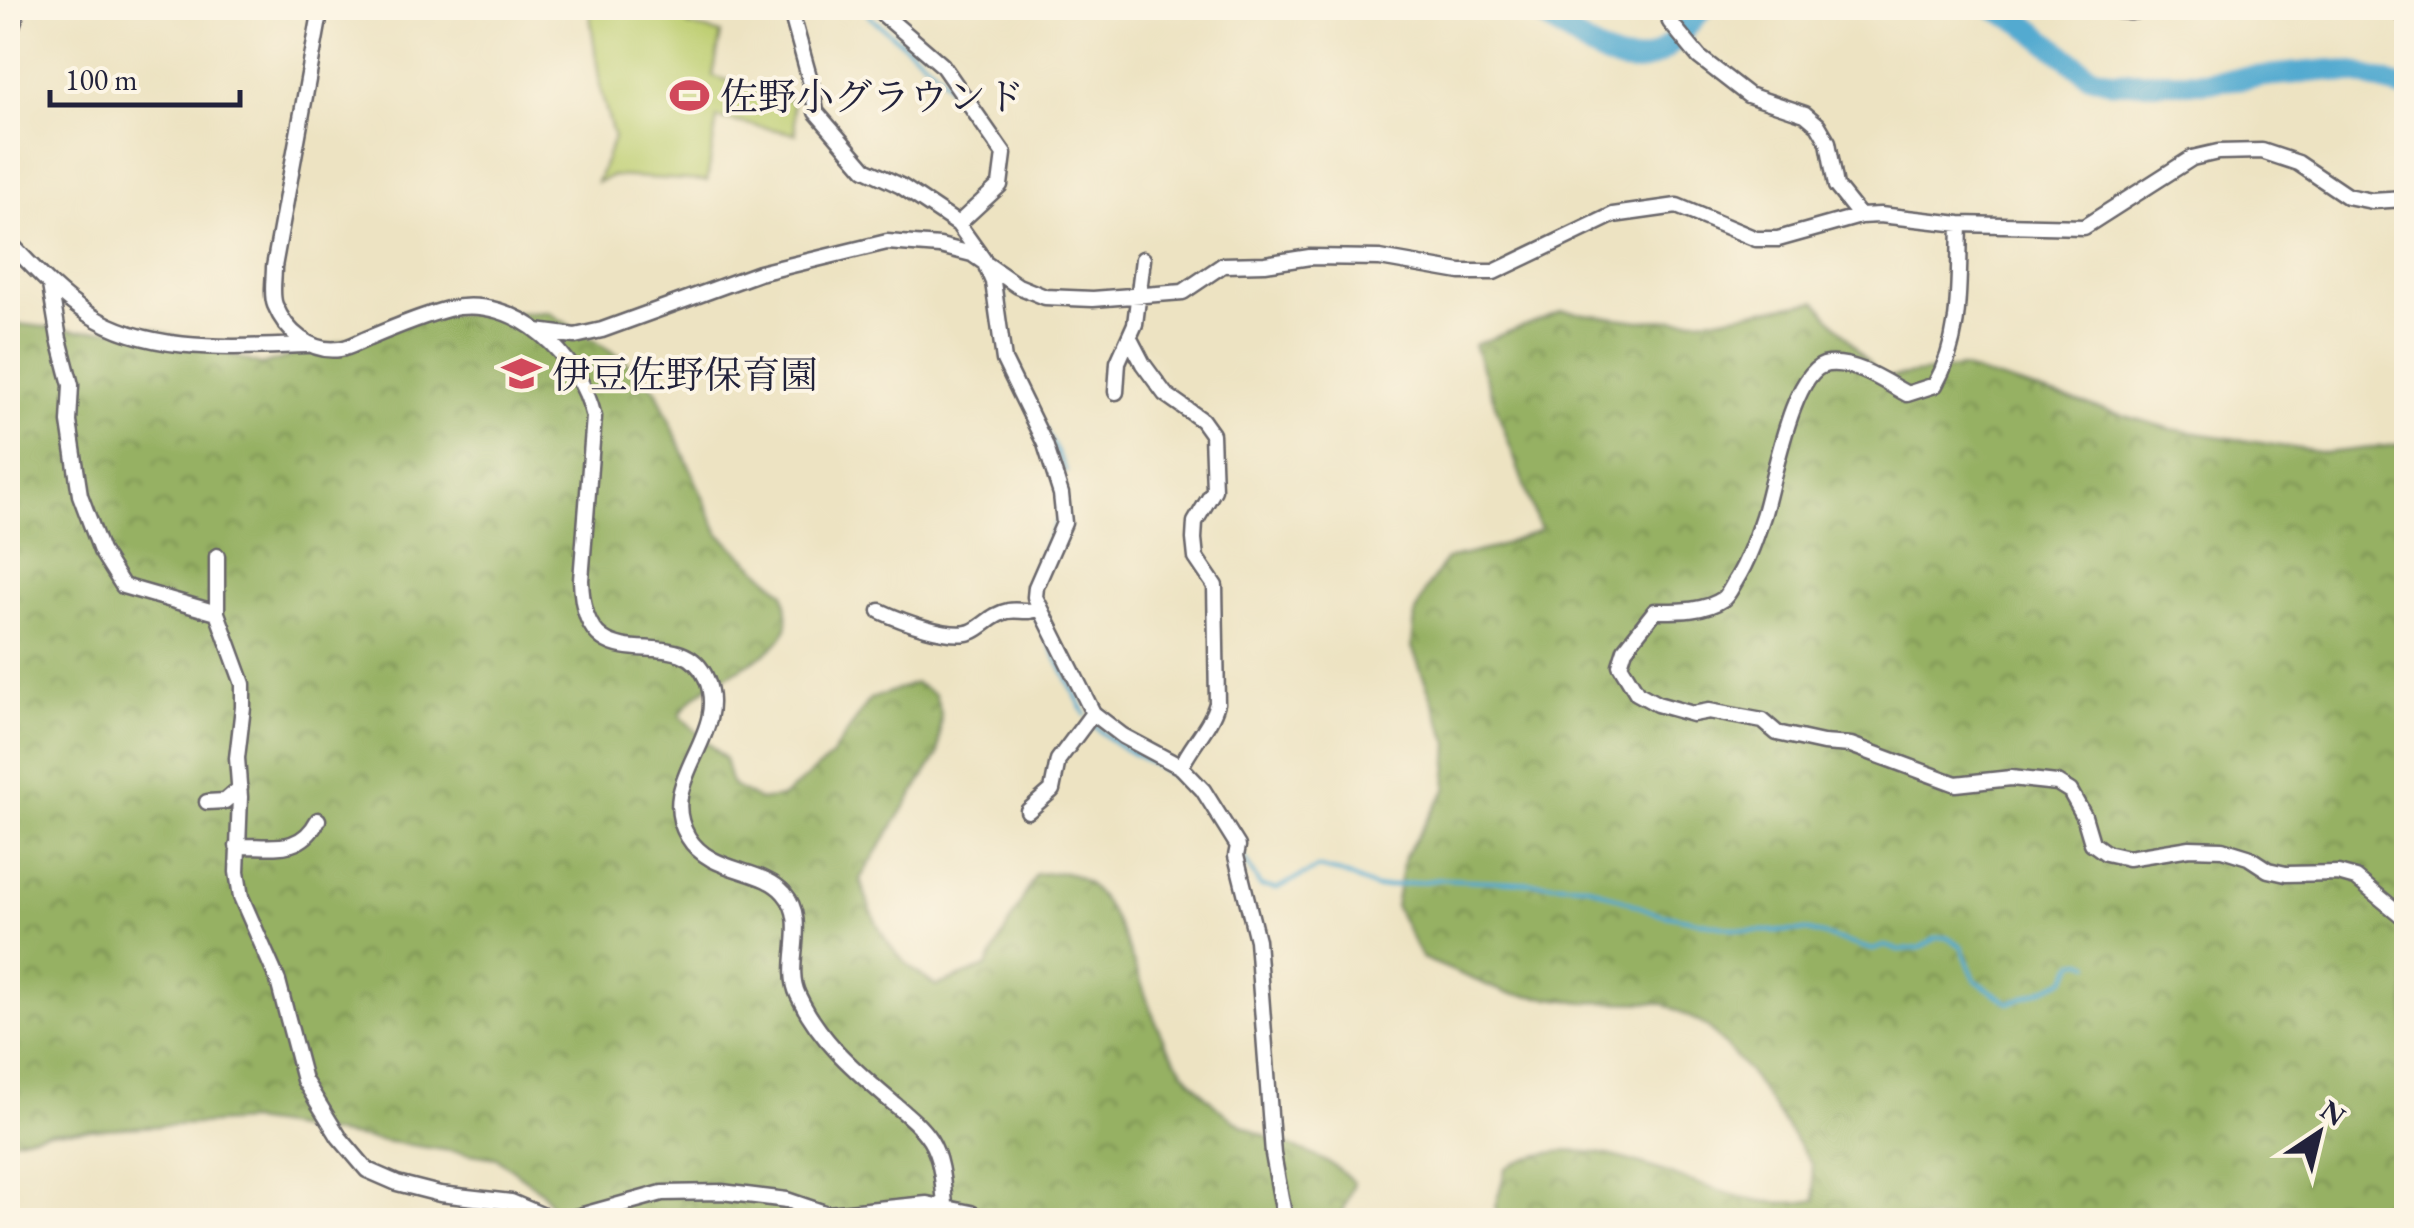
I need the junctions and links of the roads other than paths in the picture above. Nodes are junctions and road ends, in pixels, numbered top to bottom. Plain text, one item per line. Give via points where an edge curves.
1 (18, 8) edge
2 (320, 8) edge
3 (790, 8) edge
4 (876, 8) edge
5 (1679, 8) edge
6 (2090, 8) edge
7 (2149, 8) edge
8 (2387, 8) edge
9 (2406, 15) edge
10 (8, 38) edge
11 (2406, 199) edge
12 (1860, 216) junction
13 (958, 224) junction
14 (1960, 224) junction
15 (8, 241) edge
16 (983, 259) junction
17 (1142, 259) dead end
18 (50, 285) junction
19 (1137, 294) junction
20 (536, 331) junction
21 (1130, 339) junction
22 (307, 345) junction
23 (1116, 392) dead end
24 (217, 556) dead end
25 (1035, 610) junction
26 (880, 612) dead end
27 (216, 613) junction
28 (1090, 717) junction
29 (1181, 767) junction
30 (240, 788) junction
31 (207, 802) dead end
32 (1028, 811) dead end
33 (318, 820) dead end
34 (237, 846) junction
35 (2406, 919) edge
36 (946, 1214) edge
37 (553, 1220) edge
38 (565, 1220) edge
39 (984, 1220) edge
40 (1285, 1220) edge

1 - 10 street
2 - 22 street via 274,268 274,302
3 - 13 street via 816,112 865,169
4 - 13 street via 942,66 1004,154 1000,186
5 - 12 street via 1670,22 1699,57 1748,94 1818,125 1836,186
6 - 7 street
8 - 9 street
11 - 14 street via 2347,196 2298,163 2244,150 2192,158 2084,227
12 - 14 street
12 - 19 street via 1756,239 1677,206 1613,215 1494,272 1310,257 1223,265 1182,292
13 - 16 street
14 - 35 street via 1957,326 1935,385 1907,394 1865,371 1817,368 1791,411 1763,516 1724,599 1690,610 1655,611 1625,649 1620,665 1626,678 1657,704 1764,721 1778,733 1851,745 1956,784 2011,778 2057,783 2070,790 2092,843 2106,853 2128,858 2222,849 2286,874 2338,873 2356,878
15 - 18 street
16 - 19 street via 1018,286 1045,296
16 - 20 street via 940,246 886,242 758,273 602,330 575,336
16 - 25 street via 993,282 1004,360 1045,444 1060,494 1064,522 1036,587
17 - 19 street
18 - 22 street via 86,313 133,336 232,348
18 - 27 street via 71,385 72,460 101,551 123,586
19 - 21 street
20 - 22 street via 498,312 452,308 340,349
20 - 36 street via 576,370 594,417 580,580 588,624 622,648 684,656 706,679 711,722 680,795 687,836 716,862 784,893 796,927 796,993 824,1039 931,1142
21 - 23 street via 1118,362
21 - 29 street via 1166,394 1212,434 1214,490 1195,522 1194,539 1196,558 1215,586 1217,703
24 - 27 street
25 - 26 street via 1008,611 970,634
25 - 28 street
27 - 30 street via 242,684
28 - 29 street
28 - 32 street via 1058,760 1052,790
29 - 40 street via 1203,790 1237,851 1257,940 1272,1154
30 - 31 street via 225,801
30 - 34 street
33 - 34 street via 298,844
34 - 37 street via 241,897 271,961 304,1080 366,1170 440,1194 511,1202
36 - 38 street via 927,1204 828,1214 759,1194 662,1193
36 - 39 street

